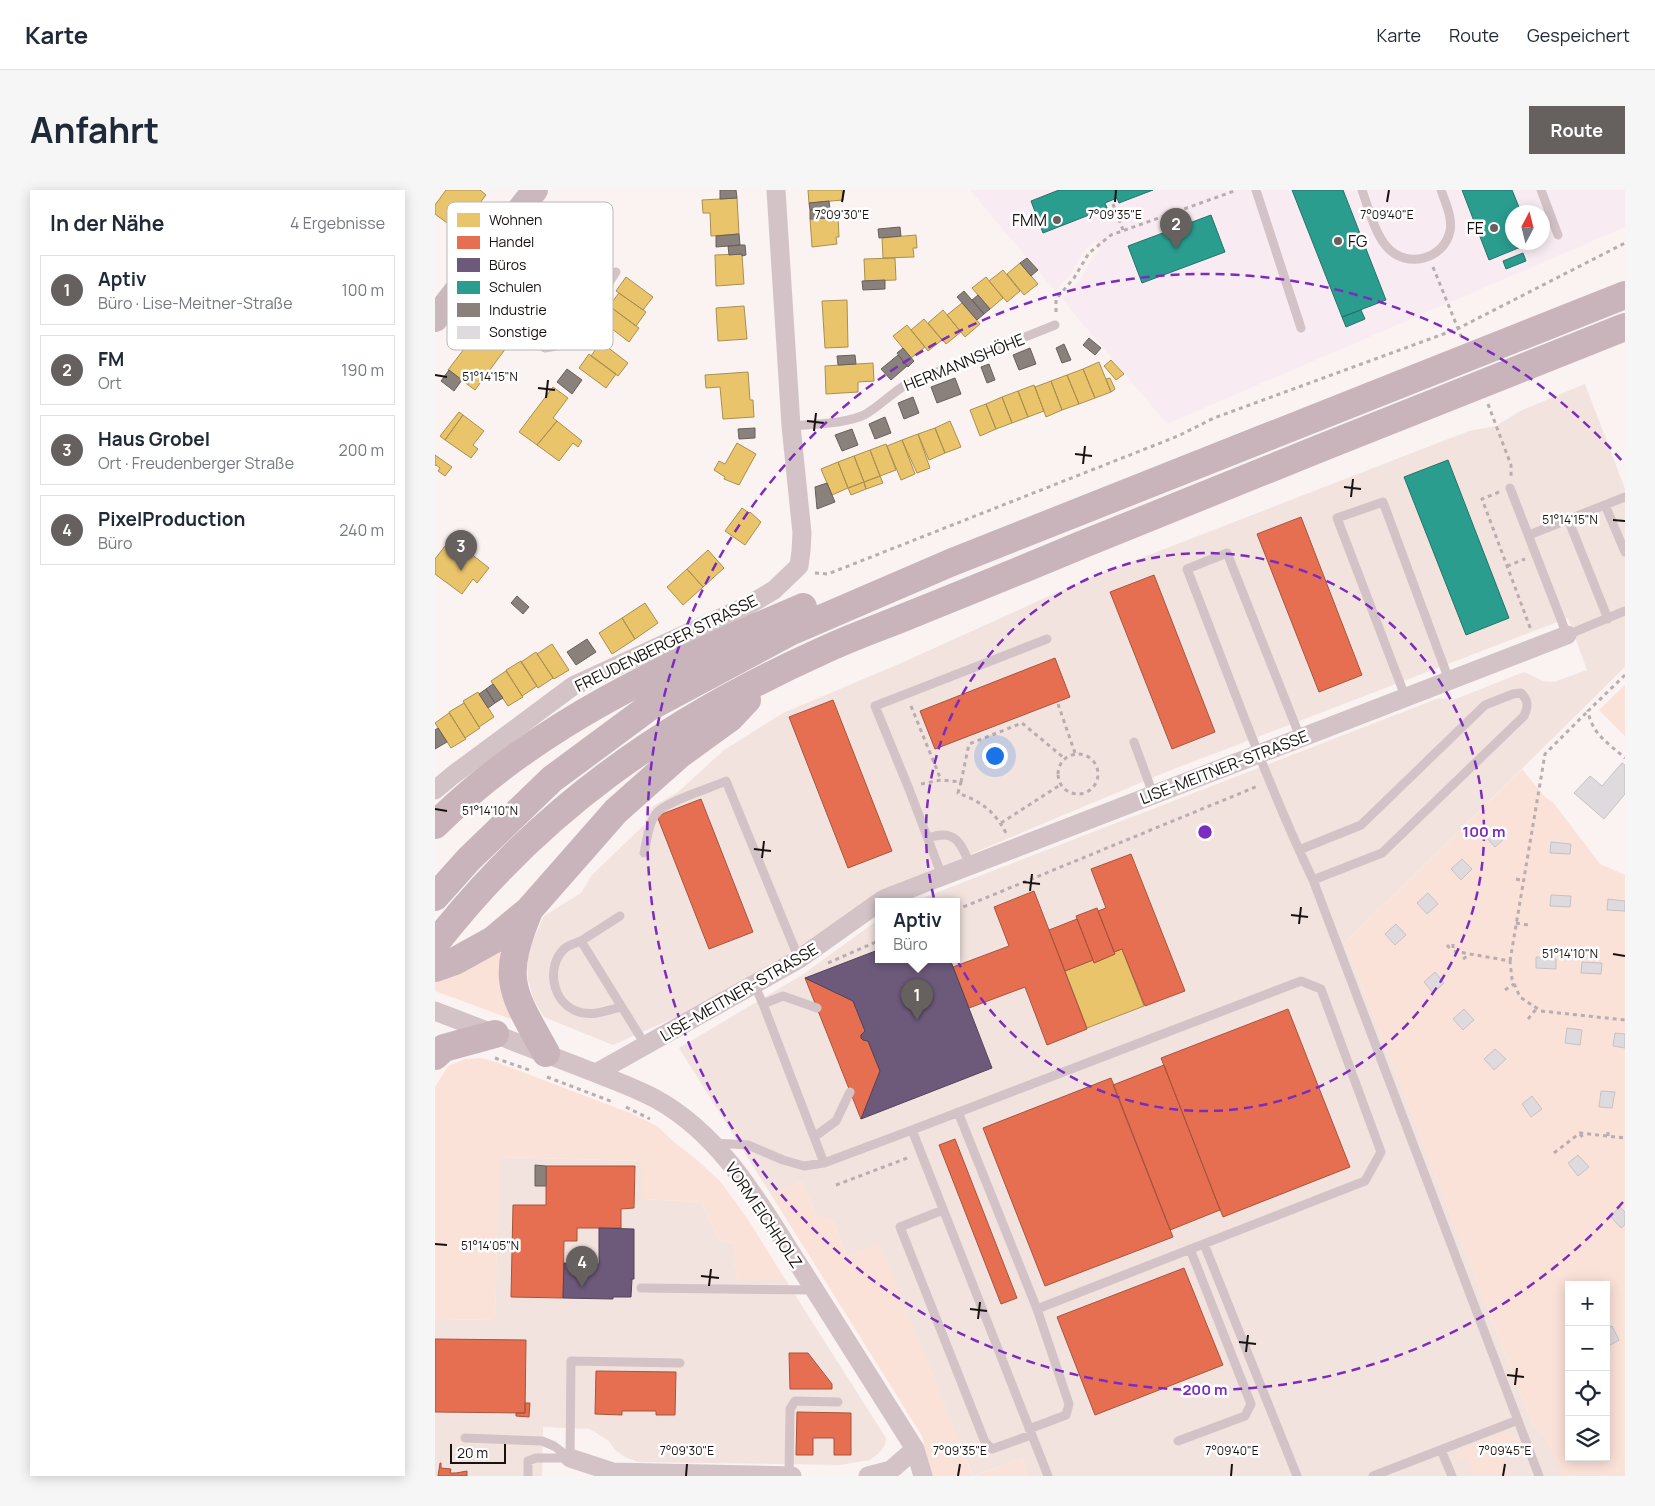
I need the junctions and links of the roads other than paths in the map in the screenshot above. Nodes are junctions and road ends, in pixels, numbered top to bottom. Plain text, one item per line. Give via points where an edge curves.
1 (535, 190) edge
2 (776, 190) edge
3 (1256, 190) edge
4 (1362, 190) edge
5 (1441, 190) edge
6 (1541, 190) edge
7 (526, 202) edge
8 (1558, 235) dead end
9 (616, 272) dead end
10 (613, 276) edge
11 (1625, 295) edge
12 (447, 304) edge
13 (435, 319) edge
14 (1055, 325) road end
15 (1625, 327) edge
16 (1301, 328) dead end
17 (791, 426) junction
18 (1510, 488) road end
19 (1625, 497) edge
20 (1605, 505) junction
21 (1568, 519) junction
22 (1529, 535) junction
23 (1625, 552) edge
24 (899, 584) junction
25 (1625, 611) edge
26 (1608, 619) junction
27 (1567, 635) junction
28 (1047, 639) dead end
29 (771, 676) junction
30 (1449, 680) junction
31 (1405, 696) junction
32 (1300, 737) junction
33 (1134, 742) dead end
34 (1259, 753) junction
35 (435, 790) edge
36 (1153, 794) junction
37 (435, 825) edge
38 (927, 838) junction
39 (1299, 850) junction
40 (644, 853) dead end
41 (970, 865) junction
42 (942, 876) junction
43 (1313, 880) junction
44 (435, 897) edge
45 (886, 898) edge
46 (875, 905) edge
47 (529, 910) junction
48 (620, 916) dead end
49 (581, 941) junction
50 (799, 958) junction
51 (437, 959) edge
52 (754, 984) junction
53 (763, 1004) junction
54 (621, 1007) junction
55 (817, 1008) dead end
56 (435, 1011) edge
57 (491, 1045) junction
58 (647, 1046) junction
59 (435, 1056) edge
60 (542, 1067) junction
61 (596, 1073) junction
62 (850, 1092) dead end
63 (958, 1112) junction
64 (909, 1131) junction
65 (815, 1137) junction
66 (711, 1142) junction
67 (824, 1163) junction
68 (943, 1210) junction
69 (1205, 1244) junction
70 (1190, 1250) junction
71 (641, 1288) dead end
72 (815, 1290) junction
73 (1037, 1309) junction
74 (680, 1363) dead end
75 (838, 1402) dead end
76 (1518, 1420) junction
77 (1030, 1432) junction
78 (465, 1438) dead end
79 (1178, 1442) dead end
80 (915, 1449) junction
81 (1441, 1450) junction
82 (569, 1458) junction
83 (1396, 1472) edge
84 (528, 1476) edge
85 (790, 1476) edge
86 (869, 1476) edge
87 (923, 1476) edge
88 (1048, 1476) edge
89 (1297, 1476) edge
90 (1373, 1476) edge
91 (1451, 1476) edge
92 (1539, 1476) edge

1 - 7 main road
2 - 17 street
3 - 16 lane
4 - 5 lane via 1386,247 1408,260 1429,258 1446,242 1451,222
6 - 8 lane
9 - 10 lane
11 - 24 highway
12 - 13 main road
14 - 17 lane, HERMANNSHÖHE via 907,384 864,415
15 - 29 highway via 831,647
17 - 35 street, FREUDENBERGER STRASSE via 802,533 799,566 774,590 747,606 573,686
18 - 22 lane
19 - 20 lane
20 - 21 lane
20 - 23 lane
21 - 22 lane
21 - 26 lane
22 - 27 lane
24 - 37 highway via 803,607 630,686 523,751 479,784
24 - 44 highway via 789,632 647,708 552,779 469,859
25 - 26 lane
26 - 27 lane
27 - 30 street, LISE-MEITNER-STRASSE
28 - 38 lane via 875,706
29 - 47 highway via 729,718 679,755 616,811
29 - 51 highway via 683,724 598,780 560,812 492,876
30 - 31 street, LISE-MEITNER-STRASSE
30 - 31 lane via 1383,502 1337,518
31 - 32 street, LISE-MEITNER-STRASSE
32 - 34 street, LISE-MEITNER-STRASSE
32 - 34 lane via 1227,553 1187,569
33 - 36 lane
34 - 36 street, LISE-MEITNER-STRASSE
34 - 39 lane
36 - 41 street, LISE-MEITNER-STRASSE
38 - 41 lane via 937,834 959,841
38 - 42 lane
39 - 43 lane
39 - 43 lane via 1361,825 1485,705 1513,694 1521,693 1526,698 1528,708 1524,716 1382,854
40 - 50 lane via 655,814 671,803 727,782
41 - 42 street, LISE-MEITNER-STRASSE
42 - 45 street, LISE-MEITNER-STRASSE
43 - 76 lane
46 - 50 street, LISE-MEITNER-STRASSE
47 - 51 highway via 493,940 455,961
47 - 60 highway via 513,957 512,981
48 - 49 lane
49 - 54 lane
49 - 54 lane via 565,948 555,961 555,988 562,1002 576,1011 594,1014
50 - 52 street, LISE-MEITNER-STRASSE
52 - 53 lane
52 - 58 street, LISE-MEITNER-STRASSE
53 - 55 lane via 783,996
53 - 65 lane
54 - 58 lane
56 - 57 street, VORM EICHHOLZ
57 - 59 highway via 444,1048
57 - 60 street, VORM EICHHOLZ
58 - 61 street, LISE-MEITNER-STRASSE
60 - 61 street, VORM EICHHOLZ
61 - 66 street, VORM EICHHOLZ via 657,1100 687,1120
62 - 65 lane via 836,1121
63 - 64 lane
63 - 69 lane via 1301,981 1321,989 1381,1152 1365,1181
63 - 73 lane
64 - 67 lane
64 - 68 lane
65 - 67 lane
66 - 67 lane via 749,1145 804,1166
66 - 72 street, VORM EICHHOLZ via 752,1192
68 - 77 lane
68 - 77 lane via 900,1227 985,1442 992,1449
69 - 70 lane
69 - 89 lane
70 - 73 lane
70 - 79 lane via 1251,1404 1245,1416
71 - 72 lane
72 - 80 street, VORM EICHHOLZ
73 - 77 lane via 1069,1404 1067,1415
74 - 82 lane via 571,1361
75 - 85 lane via 795,1401 790,1409
76 - 81 lane
76 - 92 lane
77 - 88 lane
78 - 82 lane via 543,1441
80 - 86 street via 891,1470
80 - 87 street, VORM EICHHOLZ
81 - 83 lane
81 - 91 lane
82 - 84 lane via 528,1461
82 - 85 street via 613,1472
83 - 90 lane

